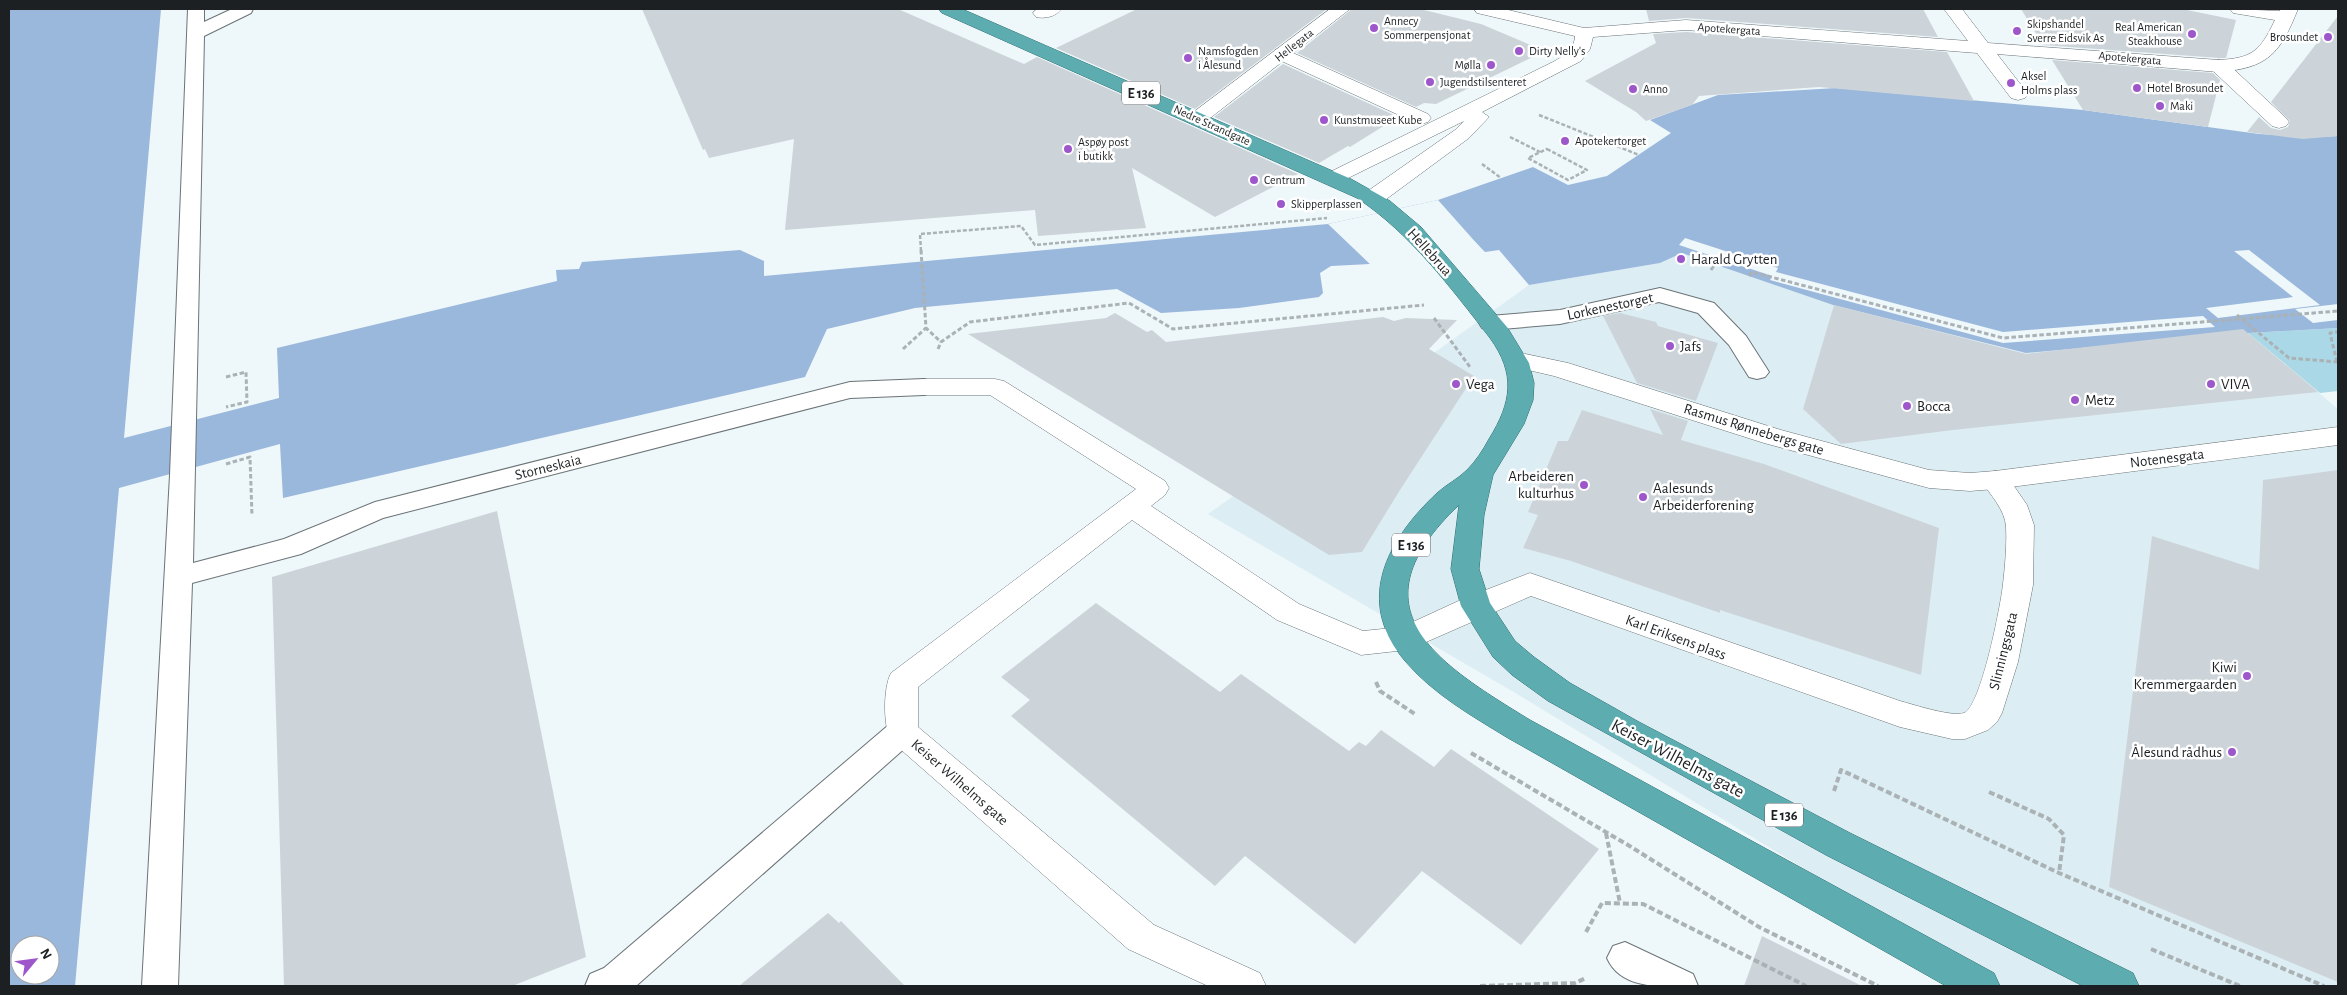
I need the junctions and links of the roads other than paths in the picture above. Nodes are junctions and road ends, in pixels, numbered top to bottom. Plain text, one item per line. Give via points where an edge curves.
1 (196, 9) edge
2 (245, 9) edge
3 (948, 9) edge
4 (1341, 9) edge
5 (1483, 9) edge
6 (1953, 9) edge
7 (2239, 9) edge
8 (2288, 13) edge
9 (196, 33) junction
10 (1584, 33) junction
11 (1981, 46) junction
12 (1282, 54) junction
13 (2218, 66) junction
14 (1504, 93) junction
15 (2018, 94) dead end
16 (1198, 118) junction
17 (1421, 118) dead end
18 (2279, 122) dead end
19 (1333, 178) junction
20 (1382, 204) junction
21 (1490, 323) junction
22 (1516, 360) junction
23 (1757, 372) dead end
24 (924, 387) joint
25 (2338, 436) edge
26 (1480, 473) junction
27 (1995, 480) junction
28 (1131, 506) junction
29 (178, 577) junction
30 (1476, 606) junction
31 (1406, 638) junction
32 (1878, 706) joint
33 (902, 732) junction
34 (1626, 958) dead end
35 (160, 986) edge
36 (603, 986) edge
37 (1247, 986) edge
38 (1680, 986) edge
39 (1981, 986) edge
40 (2120, 986) edge

1 - 9 lane
2 - 9 lane
3 - 16 highway, Nedre Strandgate / E 136
4 - 12 street, Hellegata
5 - 10 street, Apotekergata
6 - 11 street
7 - 8 street
8 - 13 street, Apotekergata via 2263,54 2242,64
9 - 29 lane
10 - 11 street, Apotekergata via 1686,25
10 - 14 street via 1585,43 1579,55
11 - 13 street, Apotekergata
11 - 15 street
12 - 16 street, Hellegata
12 - 17 street
13 - 18 street
14 - 19 street
14 - 20 street
16 - 19 highway, Nedre Strandgate / E 136
19 - 20 highway, Nedre Strandgate / E 136
20 - 21 highway, Hellebrua / E 136 via 1432,251
21 - 22 highway, E 136
21 - 23 lane, Lorkenestorget via 1560,317 1660,295 1706,308 1738,342
22 - 26 highway, E 136 via 1522,389 1518,407 1511,427
22 - 27 street, Rasmus Rønnebergs gate via 1559,369 1772,437 1929,479
24 - 28 street, Keiser Wilhelms gate via 995,388 1155,488
24 - 29 lane, Storneskaia via 850,390 374,511 291,547
25 - 27 street, Notenesgata
26 - 30 highway, Keiser Wilhelms gate / E 136 via 1470,514 1465,569
26 - 31 highway, E 136 via 1445,502 1416,536 1399,567 1393,585 1395,614
27 - 32 street, Slinningsgata via 2013,505 2020,525 2018,585 2003,662 1986,713 1965,726 1952,726
28 - 31 street via 1288,612 1362,643
28 - 33 street, Keiser Wilhelms gate via 902,682
29 - 35 lane
30 - 31 street
30 - 32 street, Karl Eriksens plass via 1530,584
30 - 40 highway, Keiser Wilhelms gate / E 136 via 1504,649 1559,692 1838,844
31 - 39 highway, E 136 via 1422,660 1451,686 1519,729
33 - 36 lane via 618,980
33 - 37 street, Keiser Wilhelms gate via 1141,937
34 - 38 lane

